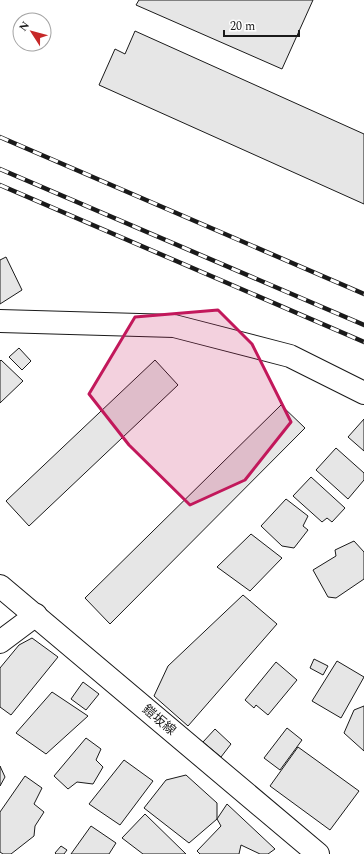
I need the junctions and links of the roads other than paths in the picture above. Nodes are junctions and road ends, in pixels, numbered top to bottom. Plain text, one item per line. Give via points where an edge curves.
1 (0, 321) edge
2 (364, 393) edge
3 (0, 586) edge
4 (36, 615) junction
5 (0, 642) edge
6 (316, 854) edge

1 - 2 street via 174,326 290,356
3 - 4 street, 鎧坂線
4 - 5 street
4 - 6 street, 鎧坂線

